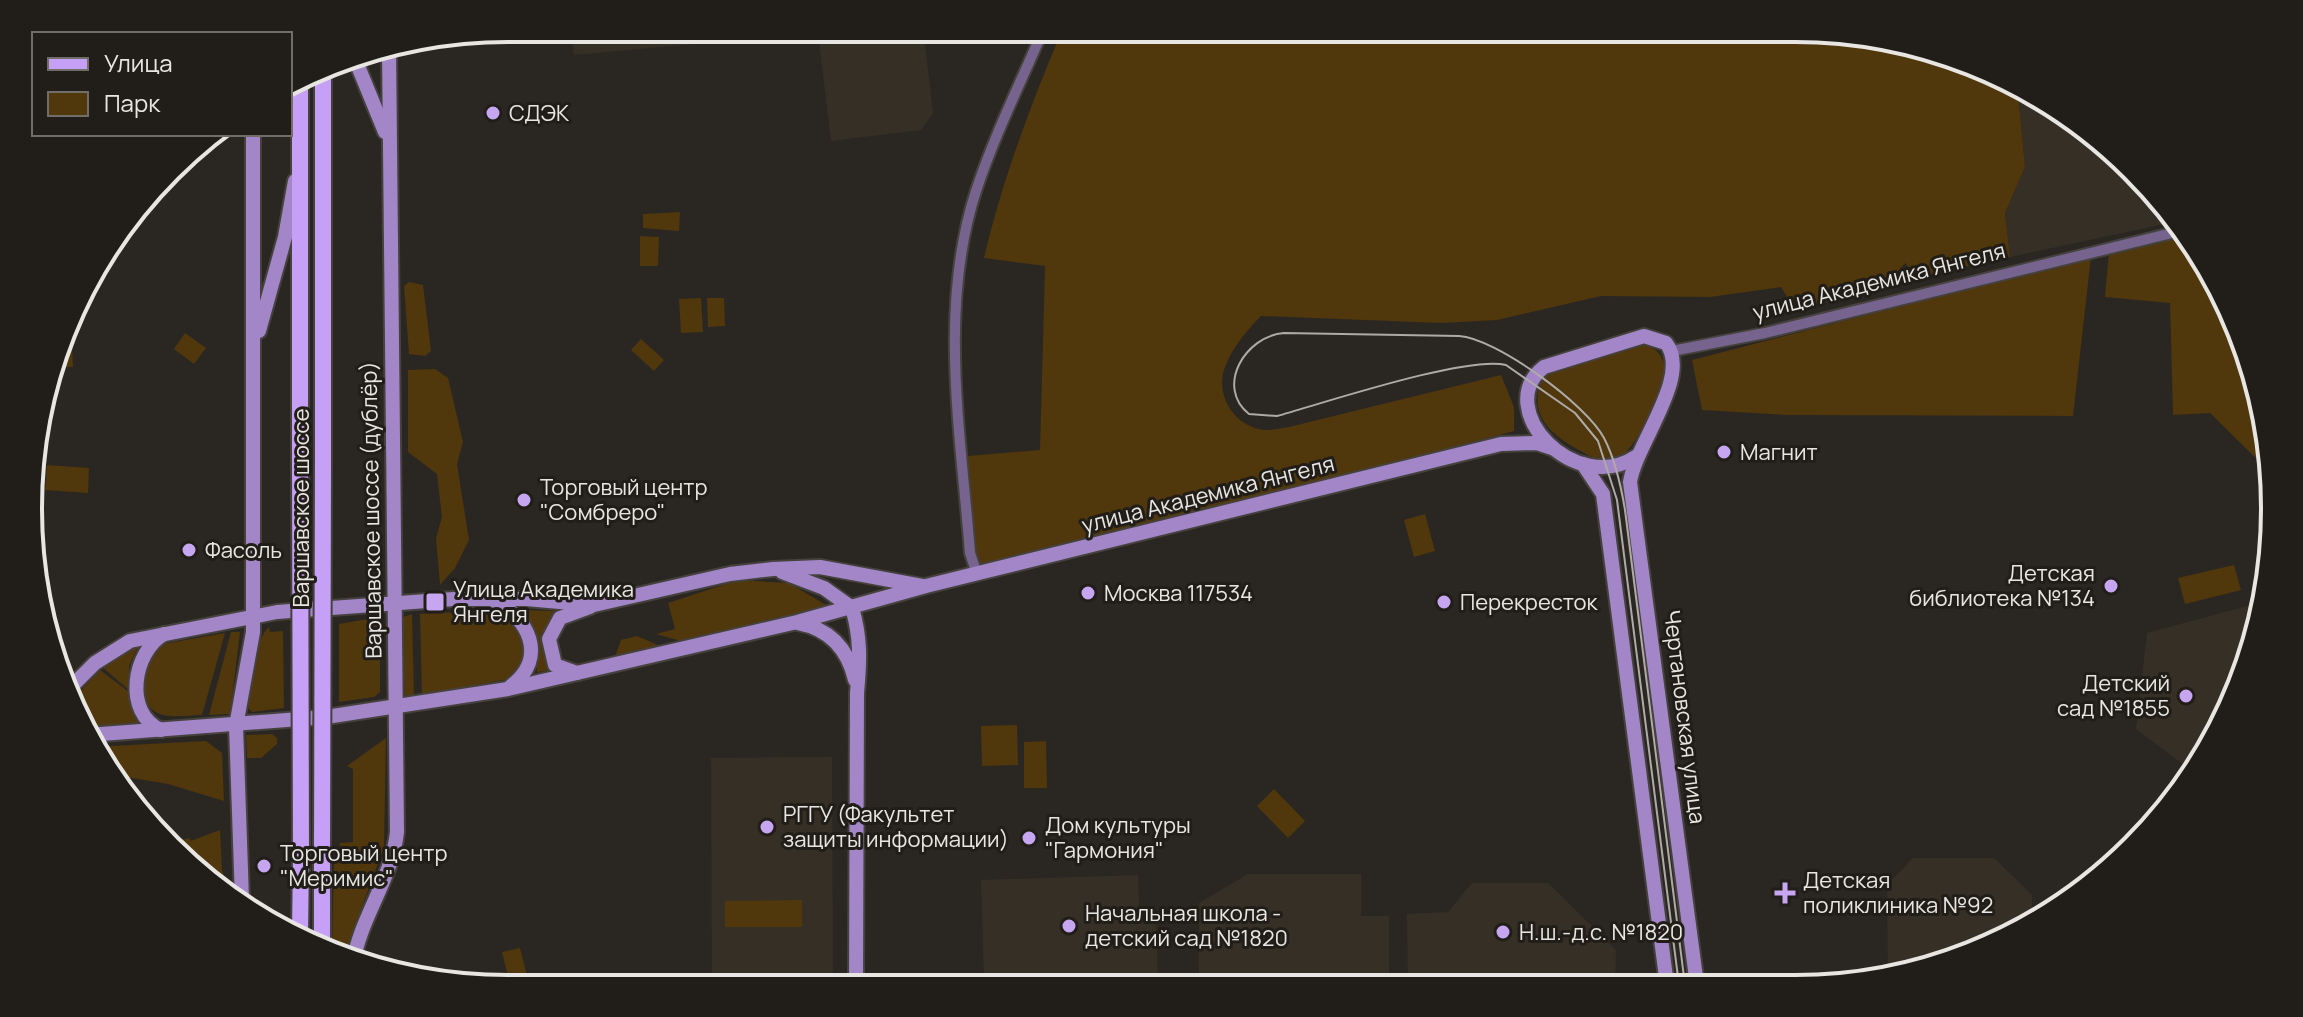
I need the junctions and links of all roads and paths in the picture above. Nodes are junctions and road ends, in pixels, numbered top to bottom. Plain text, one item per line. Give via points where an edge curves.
1 (1038, 42) edge
2 (389, 58) edge
3 (359, 67) edge
4 (323, 81) edge
5 (300, 91) edge
6 (253, 136) edge
7 (389, 140) junction
8 (299, 155) junction
9 (2171, 233) edge
10 (1672, 351) junction
11 (252, 359) junction
12 (1528, 395) junction
13 (1501, 444) junction
14 (1552, 448) junction
15 (1637, 456) junction
16 (1583, 464) junction
17 (773, 569) junction
18 (977, 574) junction
19 (926, 586) junction
20 (492, 599) junction
21 (394, 602) junction
22 (594, 605) junction
23 (852, 608) junction
24 (254, 616) junction
25 (797, 622) junction
26 (170, 631) junction
27 (577, 673) junction
28 (76, 682) edge
29 (508, 689) junction
30 (857, 693) junction
31 (397, 708) junction
32 (236, 726) junction
33 (161, 730) junction
34 (100, 734) edge
35 (242, 891) edge
36 (300, 926) edge
37 (322, 936) edge
38 (356, 949) edge
39 (856, 975) edge
40 (1666, 975) edge
41 (1696, 975) edge

1 - 18 street via 976,191 960,285 955,363 970,553
2 - 7 main road, Варшавское шоссе (дублёр)
3 - 7 main road
4 - 37 main road, Варшавское шоссе, bridge
5 - 8 main road, Варшавское шоссе
6 - 11 main road
7 - 21 main road, Варшавское шоссе (дублёр)
8 - 11 main road via 285,237
8 - 36 main road, Варшавское шоссе, bridge
9 - 10 street, улица Академика Янгеля
10 - 12 main road via 1657,338 1644,336 1544,367 1534,375
10 - 15 main road, Чертановская улица via 1672,379
11 - 24 main road
12 - 13 main road via 1524,429
12 - 14 main road via 1534,429
13 - 14 main road, улица Академика Янгеля
13 - 18 main road, улица Академика Янгеля
14 - 16 main road
15 - 16 main road via 1607,470
15 - 41 main road, Чертановская улица via 1630,482
16 - 40 main road via 1603,494
17 - 19 main road, улица Академика Янгеля via 820,567
17 - 22 main road, улица Академика Янгеля
17 - 23 main road via 824,588
18 - 19 main road, улица Академика Янгеля
19 - 23 main road, улица Академика Янгеля
20 - 21 main road, улица Академика Янгеля
20 - 22 main road, улица Академика Янгеля
20 - 29 main road via 520,619 531,650 526,673
21 - 24 main road, улица Академика Янгеля
21 - 31 main road, Варшавское шоссе (дублёр)
22 - 27 main road via 560,618 550,630 552,661
23 - 25 main road, улица Академика Янгеля
23 - 30 main road via 860,642
24 - 26 main road, улица Академика Янгеля
24 - 32 main road
25 - 27 main road, улица Академика Янгеля
25 - 30 main road via 815,626 835,640 849,662
26 - 28 main road, улица Академика Янгеля via 114,649
26 - 33 main road via 149,646 138,668 141,711
27 - 29 main road, улица Академика Янгеля
29 - 31 main road, улица Академика Янгеля
30 - 39 main road
31 - 32 main road, улица Академика Янгеля
31 - 38 main road, Варшавское шоссе (дублёр) via 395,846
32 - 33 main road, улица Академика Янгеля
32 - 35 main road
33 - 34 main road, улица Академика Янгеля

